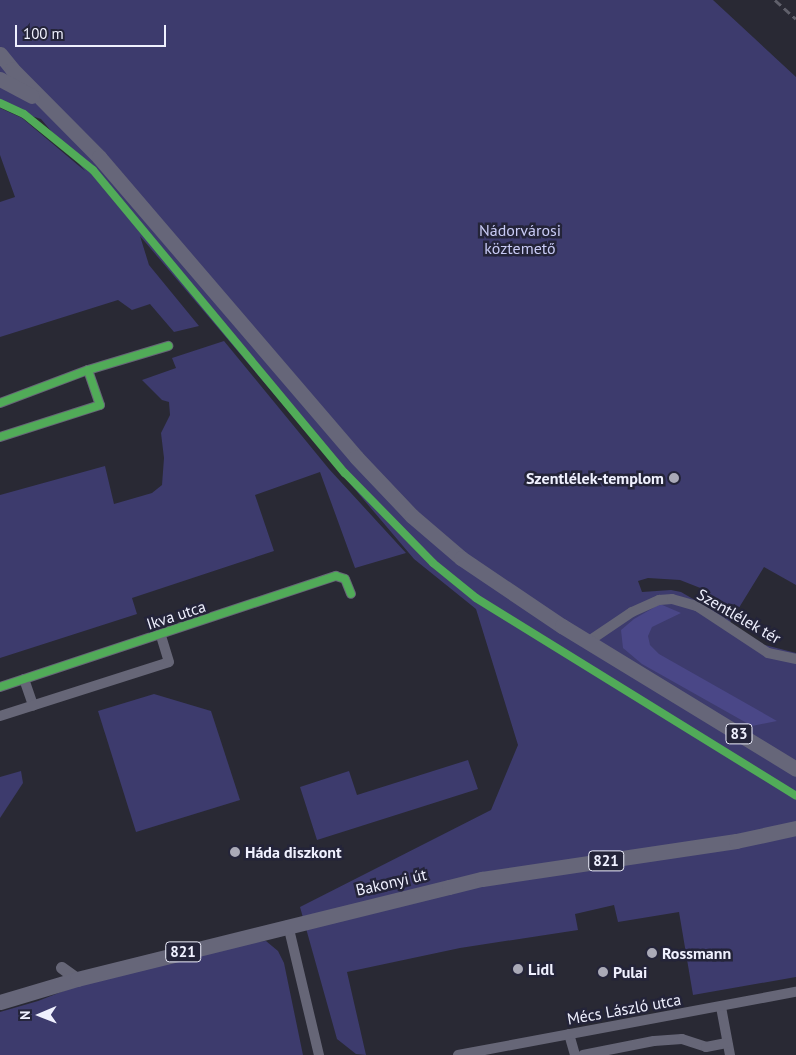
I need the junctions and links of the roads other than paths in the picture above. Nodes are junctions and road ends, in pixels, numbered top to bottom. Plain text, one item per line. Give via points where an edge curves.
1 (0, 54) edge
2 (0, 79) edge
3 (48, 105) junction
4 (168, 346) dead end
5 (88, 370) junction
6 (0, 403) edge
7 (0, 437) edge
8 (351, 594) dead end
9 (161, 635) junction
10 (589, 641) junction
11 (796, 659) edge
12 (24, 679) junction
13 (0, 687) edge
14 (33, 704) junction
15 (0, 716) edge
16 (796, 769) edge
17 (796, 828) edge
18 (288, 925) junction
19 (796, 992) edge
20 (0, 1002) edge
21 (721, 1007) junction
22 (569, 1034) junction
23 (727, 1043) junction
24 (318, 1055) edge
25 (458, 1055) edge
26 (575, 1055) edge
27 (583, 1055) edge
28 (730, 1055) edge

1 - 3 main road, 83
2 - 3 main road, 83
3 - 10 main road, 83 via 99,157 356,457 412,516 460,558
4 - 5 street
5 - 6 street
5 - 7 street via 100,405
8 - 9 street, Ikva utca via 345,579 336,576
9 - 12 street, Ikva utca
9 - 14 street, Ikva utca via 169,662
10 - 11 street, Szentlélek tér via 632,612 659,600 672,600 697,606 768,653
10 - 16 main road, 83
12 - 13 street, Ikva utca
12 - 14 street
14 - 15 street, Ikva utca
17 - 18 main road, Bakonyi út / 821 via 736,841 482,880
18 - 20 main road, Bakonyi út / 821
18 - 24 street
19 - 21 street, Mécs László utca
21 - 22 street, Mécs László utca
21 - 23 street
22 - 25 street, Mécs László utca
22 - 26 street
23 - 27 street via 706,1046 682,1039 654,1041
23 - 28 street

